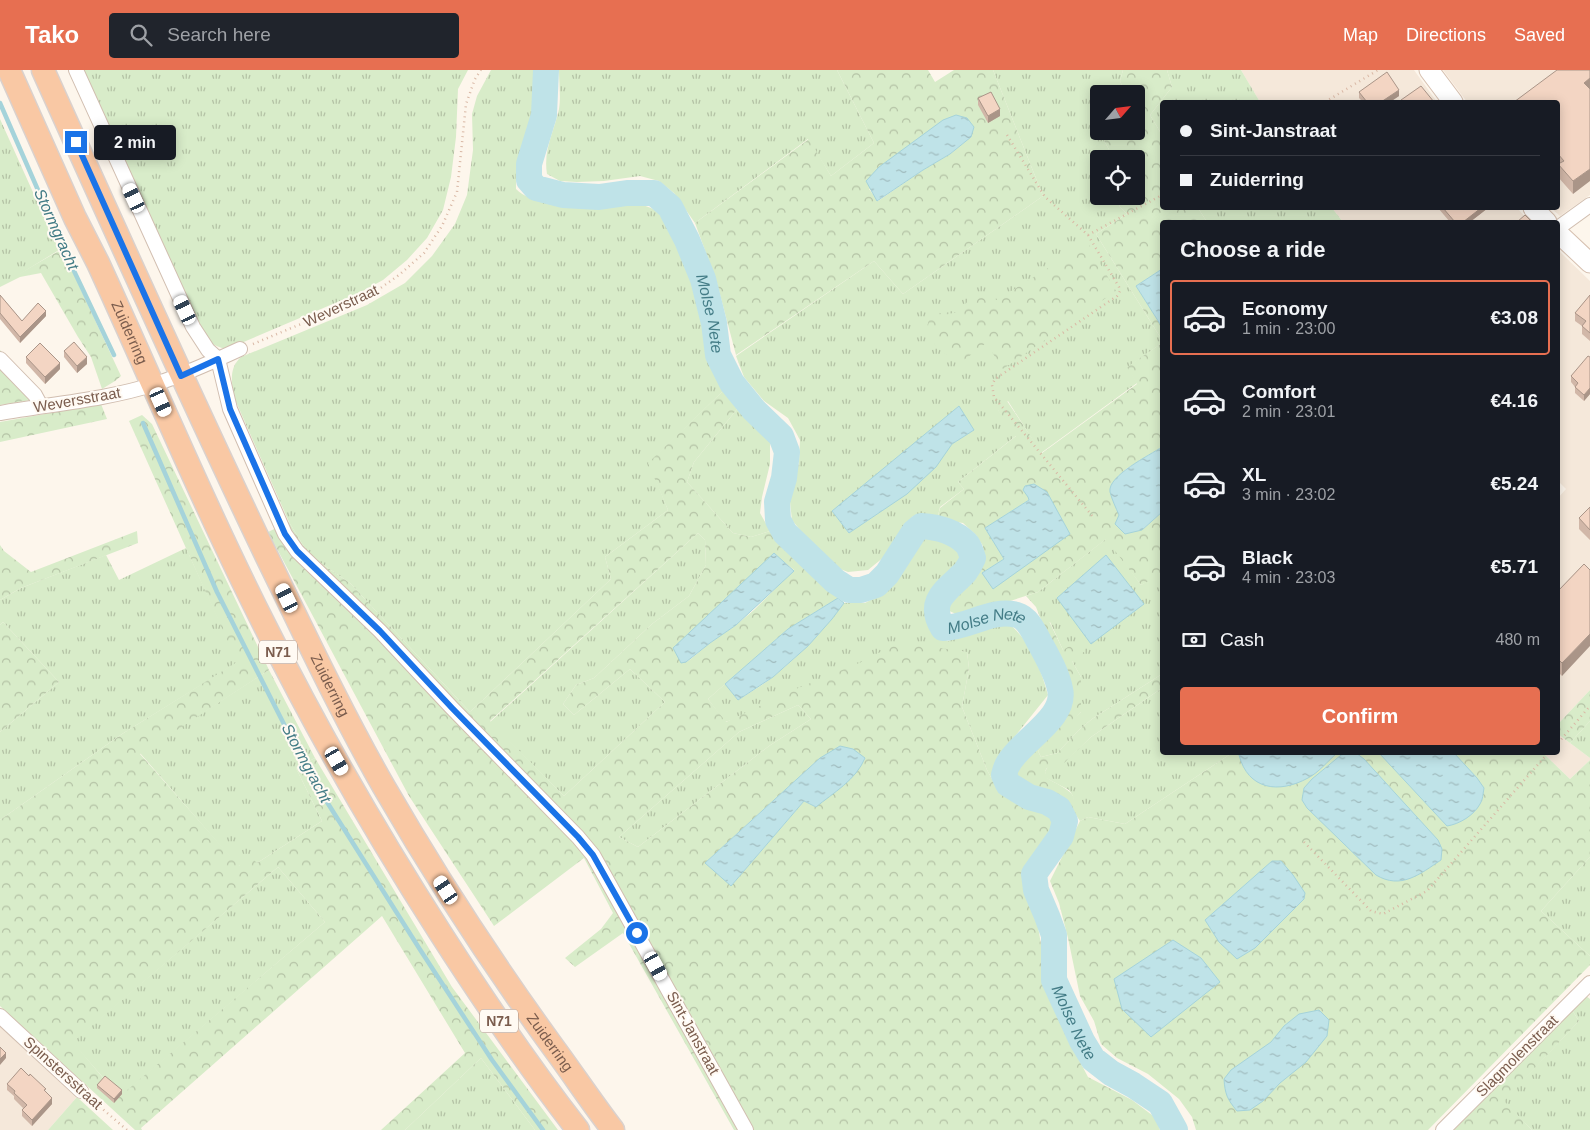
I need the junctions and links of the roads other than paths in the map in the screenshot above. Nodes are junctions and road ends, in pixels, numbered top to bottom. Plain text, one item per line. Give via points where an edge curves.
1 (10, 70) edge
2 (43, 70) edge
3 (76, 70) edge
4 (1429, 70) edge
5 (1452, 100) edge
6 (1590, 205) edge
7 (1535, 210) edge
8 (1545, 220) edge
9 (1560, 227) edge
10 (1560, 236) edge
11 (1590, 263) edge
12 (240, 350) road end
13 (218, 359) junction
14 (0, 360) edge
15 (181, 376) junction
16 (153, 385) junction
17 (41, 406) junction
18 (0, 413) edge
19 (1590, 983) edge
20 (0, 1016) edge
21 (81, 1091) road end
22 (578, 1130) edge
23 (613, 1130) edge
24 (746, 1130) edge
25 (1444, 1130) edge

1 - 16 highway, Zuiderring / N71
2 - 15 highway, Zuiderring / N71
3 - 13 street, Sint-Janstraat via 193,327
4 - 5 main road
6 - 9 street
7 - 8 main road
10 - 11 main road
12 - 13 street
13 - 15 street
13 - 24 street, Sint-Janstraat via 230,409 285,534 297,551 380,631 593,855
14 - 17 street
15 - 16 street, Weversstraat
15 - 23 highway, Zuiderring / N71 via 318,663 383,785 428,861 521,1003
16 - 17 street, Weversstraat
16 - 22 highway, Zuiderring / N71 via 267,631 356,794 401,872 483,1000
17 - 18 street, Weversstraat
19 - 25 street, Slagmolenstraat
20 - 21 street, Spinstersstraat

